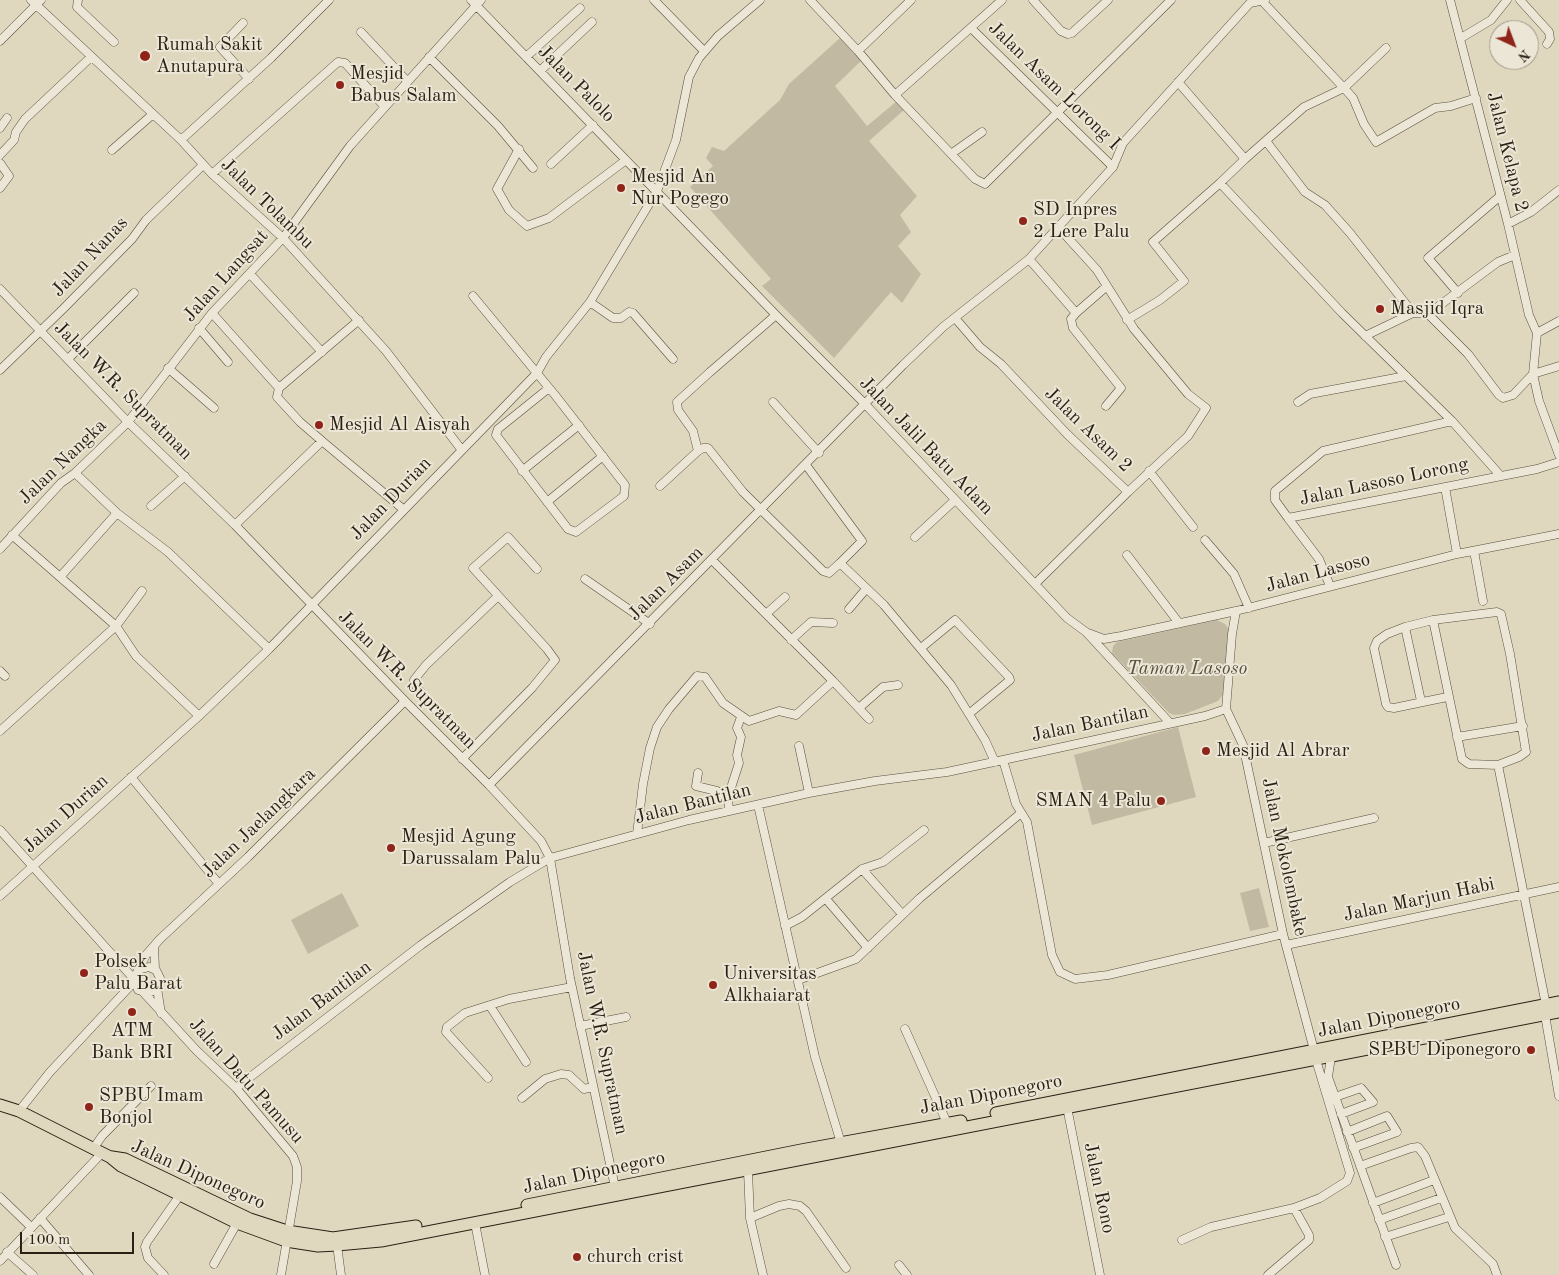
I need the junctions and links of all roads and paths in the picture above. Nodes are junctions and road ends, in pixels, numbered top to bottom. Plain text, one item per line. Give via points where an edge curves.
1 (78, 0) edge
2 (329, 0) edge
3 (654, 0) edge
4 (760, 0) edge
5 (810, 0) edge
6 (911, 0) edge
7 (1002, 0) edge
8 (1033, 0) edge
9 (1108, 0) edge
10 (1171, 0) edge
11 (1450, 0) edge
12 (1507, 0) edge
13 (1520, 0) edge
14 (1249, 1) edge
15 (1264, 1) edge
16 (36, 2) edge
17 (476, 2) edge
18 (580, 8) dead end
19 (592, 22) dead end
20 (243, 23) dead end
21 (972, 29) junction
22 (361, 32) dead end
23 (1462, 38) junction
24 (0, 40) edge
25 (114, 42) dead end
26 (1548, 44) dead end
27 (1386, 48) dead end
28 (704, 51) junction
29 (858, 51) junction
30 (91, 57) junction
31 (429, 57) junction
32 (526, 57) junction
33 (540, 71) junction
34 (249, 78) junction
35 (406, 81) junction
36 (1178, 82) junction
37 (1344, 88) junction
38 (895, 95) junction
39 (1476, 98) junction
40 (384, 106) junction
41 (1057, 113) junction
42 (152, 114) junction
43 (7, 118) dead end
44 (593, 124) junction
45 (0, 128) edge
46 (982, 132) dead end
47 (180, 140) junction
48 (1266, 141) junction
49 (519, 149) junction
50 (112, 150) dead end
51 (951, 154) junction
52 (0, 155) edge
53 (1245, 159) junction
54 (626, 160) junction
55 (0, 163) edge
56 (551, 164) dead end
57 (203, 165) junction
58 (1113, 167) junction
59 (534, 168) dead end
60 (212, 174) junction
61 (1220, 183) junction
62 (0, 188) edge
63 (1559, 190) edge
64 (657, 191) junction
65 (1500, 197) junction
66 (1508, 224) junction
67 (1058, 228) junction
68 (283, 238) junction
69 (1515, 254) junction
70 (1029, 259) junction
71 (250, 274) junction
72 (1107, 286) junction
73 (0, 289) edge
74 (134, 293) dead end
75 (1458, 293) junction
76 (473, 296) dead end
77 (590, 302) junction
78 (212, 313) junction
79 (1076, 313) junction
80 (1413, 313) junction
81 (1428, 314) junction
82 (776, 315) junction
83 (955, 318) junction
84 (359, 320) junction
85 (1127, 320) junction
86 (1559, 321) edge
87 (199, 328) junction
88 (40, 330) junction
89 (1537, 333) junction
90 (1365, 336) junction
91 (322, 352) junction
92 (69, 358) junction
93 (673, 359) dead end
94 (228, 362) dead end
95 (1559, 366) edge
96 (168, 368) junction
97 (0, 370) edge
98 (537, 373) junction
99 (1533, 374) junction
100 (1406, 376) junction
101 (279, 388) junction
102 (549, 388) junction
103 (773, 402) dead end
104 (1298, 402) dead end
105 (864, 403) junction
106 (1106, 406) dead end
107 (214, 408) dead end
108 (1452, 421) junction
109 (128, 422) junction
110 (579, 425) junction
111 (322, 441) junction
112 (461, 448) junction
113 (698, 451) junction
114 (819, 453) junction
115 (1559, 455) edge
116 (603, 456) junction
117 (1559, 462) edge
118 (806, 465) junction
119 (522, 471) junction
120 (1149, 471) junction
121 (75, 473) junction
122 (1499, 474) junction
123 (185, 476) junction
124 (660, 486) dead end
125 (1445, 487) junction
126 (1128, 492) junction
127 (955, 500) junction
128 (547, 502) junction
129 (150, 506) dead end
130 (403, 509) junction
131 (760, 511) junction
132 (117, 514) junction
133 (1288, 518) junction
134 (235, 525) junction
135 (1193, 527) dead end
136 (1559, 534) edge
137 (12, 535) junction
138 (915, 537) dead end
139 (1205, 540) dead end
140 (0, 549) edge
141 (1474, 551) junction
142 (1457, 554) junction
143 (1127, 555) dead end
144 (712, 560) junction
145 (840, 564) junction
146 (537, 569) dead end
147 (60, 577) junction
148 (585, 579) dead end
149 (1035, 584) junction
150 (1330, 586) junction
151 (866, 589) junction
152 (142, 591) dead end
153 (498, 596) junction
154 (785, 597) dead end
155 (1482, 600) dead end
156 (312, 606) junction
157 (1250, 608) junction
158 (849, 609) dead end
159 (1236, 612) junction
160 (766, 614) junction
161 (1433, 620) junction
162 (833, 623) dead end
163 (1179, 623) junction
164 (650, 624) junction
165 (116, 626) junction
166 (1405, 627) junction
167 (1086, 632) junction
168 (791, 640) junction
169 (921, 648) junction
170 (269, 649) junction
171 (833, 681) junction
172 (898, 685) dead end
173 (1447, 697) junction
174 (405, 701) junction
175 (1421, 701) junction
176 (859, 708) junction
177 (1226, 709) junction
178 (970, 714) junction
179 (199, 716) junction
180 (741, 717) junction
181 (869, 719) dead end
182 (1170, 723) junction
183 (1523, 726) junction
184 (0, 731) edge
185 (1457, 737) junction
186 (799, 746) dead end
187 (474, 748) junction
188 (462, 759) junction
189 (999, 761) junction
190 (1498, 764) junction
191 (698, 772) dead end
192 (131, 777) junction
193 (490, 785) junction
194 (809, 793) junction
195 (728, 797) junction
196 (758, 806) junction
197 (729, 811) junction
198 (1021, 813) junction
199 (1374, 818) dead end
200 (0, 830) edge
201 (924, 830) dead end
202 (637, 834) junction
203 (1264, 843) junction
204 (550, 858) junction
205 (33, 866) junction
206 (862, 869) junction
207 (219, 884) junction
208 (1559, 888) edge
209 (1524, 894) junction
210 (0, 896) edge
211 (826, 899) junction
212 (902, 914) junction
213 (785, 926) junction
214 (1282, 934) junction
215 (1286, 945) junction
216 (154, 946) junction
217 (868, 948) junction
218 (117, 962) junction
219 (155, 969) junction
220 (138, 970) junction
221 (798, 980) junction
222 (134, 981) junction
223 (572, 986) junction
224 (157, 988) junction
225 (141, 991) junction
226 (117, 1002) junction
227 (1559, 1002) edge
228 (490, 1006) junction
229 (1546, 1010) junction
230 (1559, 1012) edge
231 (161, 1013) junction
232 (626, 1017) dead end
233 (580, 1026) junction
234 (905, 1029) dead end
235 (1315, 1055) junction
236 (1331, 1057) junction
237 (526, 1062) dead end
238 (488, 1078) dead end
239 (151, 1086) dead end
240 (593, 1087) junction
241 (236, 1088) junction
242 (1142, 1088) junction
243 (1559, 1096) edge
244 (1335, 1097) junction
245 (522, 1098) dead end
246 (0, 1105) edge
247 (1067, 1107) junction
248 (20, 1111) junction
249 (1341, 1114) junction
250 (947, 1123) junction
251 (1347, 1132) junction
252 (841, 1144) junction
253 (1353, 1148) junction
254 (102, 1153) junction
255 (1360, 1166) junction
256 (748, 1171) junction
257 (1434, 1180) junction
258 (616, 1187) junction
259 (180, 1195) junction
260 (0, 1197) edge
261 (1441, 1198) junction
262 (1373, 1203) junction
263 (1294, 1208) junction
264 (40, 1218) junction
265 (750, 1218) junction
266 (1449, 1218) junction
267 (1379, 1220) junction
268 (237, 1223) junction
269 (475, 1223) junction
270 (31, 1227) junction
271 (287, 1236) junction
272 (1386, 1237) junction
273 (1182, 1240) dead end
274 (337, 1245) junction
275 (8, 1252) junction
276 (0, 1261) edge
277 (214, 1264) dead end
278 (898, 1265) dead end
279 (1396, 1265) dead end
280 (846, 1268) dead end
281 (1098, 1274) edge
282 (33, 1275) edge
283 (89, 1275) edge
284 (164, 1275) edge
285 (281, 1275) edge
286 (341, 1275) edge
287 (486, 1275) edge
288 (763, 1275) edge
289 (908, 1275) edge
290 (1268, 1275) edge
291 (1497, 1275) edge

1 - 25 street via 77,7
2 - 34 street
3 - 28 street
4 - 28 street, Jalan Durian
5 - 29 street
6 - 29 street
7 - 21 street, Jalan Asam Lorong I
8 - 9 street via 1061,31 1068,34
10 - 41 street
11 - 23 street, Jalan Kelapa 2
12 - 23 street via 1491,20
13 - 26 street via 1551,35
14 - 15 street
14 - 36 street
15 - 37 street
16 - 24 street
16 - 30 street, Jalan Tolambu
17 - 31 street, Jalan Langsat
17 - 32 street, Jalan Palolo
18 - 32 street
19 - 33 street
20 - 34 street via 220,47
21 - 38 street, Jalan Asam Lorong I
21 - 41 street, Jalan Asam Lorong I
22 - 35 street
23 - 39 street, Jalan Kelapa 2
27 - 37 street
28 - 64 street, Jalan Durian via 689,77 676,140
29 - 38 street
30 - 42 street, Jalan Tolambu
30 - 52 street via 26,119 14,140
31 - 35 street, Jalan Langsat
31 - 49 street
32 - 33 street, Jalan Palolo
33 - 44 street, Jalan Palolo
34 - 47 street
35 - 40 street, Jalan Langsat
36 - 53 street
36 - 58 street via 1123,143
37 - 39 street via 1376,142 1435,108
37 - 48 street via 1304,107
38 - 51 street
39 - 65 street, Jalan Kelapa 2
40 - 60 street via 345,63 338,62
40 - 68 street, Jalan Langsat via 350,146
41 - 51 street via 986,184 975,179
41 - 58 street, Jalan Asam Lorong I
42 - 47 street, Jalan Tolambu
42 - 50 street
43 - 45 street
44 - 54 street, Jalan Palolo
44 - 56 street
46 - 51 street
47 - 57 street, Jalan Tolambu
48 - 53 street
48 - 80 street via 1305,192 1325,205 1350,233
49 - 54 street via 497,189 509,210 527,226 549,218
49 - 59 street
53 - 61 street
54 - 64 street, Jalan Palolo
55 - 62 street via 10,176
57 - 60 street, Jalan Tolambu
57 - 88 street, Jalan Nanas
58 - 67 street
60 - 68 street, Jalan Tolambu
61 - 85 street via 1153,242 1184,280 1160,300
61 - 90 street
63 - 66 street via 1531,212
64 - 77 street, Jalan Durian
64 - 82 street, Jalan Jalil Batu Adam
65 - 66 street, Jalan Kelapa 2
65 - 75 street via 1428,258
66 - 69 street, Jalan Kelapa 2
67 - 70 street
67 - 72 street via 1084,254
68 - 71 street, Jalan Langsat
68 - 84 street, Jalan Tolambu
69 - 75 street via 1498,262
69 - 89 street, Jalan Kelapa 2 via 1529,315
70 - 79 street
70 - 83 street
71 - 78 street, Jalan Langsat
71 - 91 street
72 - 79 street
72 - 85 street
73 - 88 street, Jalan W.R. Supratman
74 - 92 street
75 - 81 street
76 - 98 street
77 - 93 street via 613,318 633,313
77 - 98 street, Jalan Durian via 546,356
78 - 87 street, Jalan Langsat
78 - 101 street
79 - 106 street via 1071,319 1073,328 1121,388
80 - 81 street
80 - 90 street
81 - 99 street via 1468,354 1503,398 1513,395
82 - 105 street, Jalan Jalil Batu Adam
82 - 113 street via 677,402 678,410 693,432
83 - 105 street
83 - 126 street, Jalan Asam 2 via 980,347 1001,364
84 - 91 street
84 - 112 street, Jalan Tolambu
85 - 120 street via 1188,394 1206,408 1188,436
86 - 89 street
87 - 94 street
87 - 96 street, Jalan Langsat
88 - 92 street, Jalan W.R. Supratman
88 - 97 street, Jalan Nanas
89 - 99 street, Jalan Kelapa 2
90 - 100 street
91 - 101 street
92 - 109 street, Jalan W.R. Supratman
95 - 99 street
96 - 107 street
96 - 109 street, Jalan Langsat
98 - 102 street
98 - 112 street, Jalan Durian
99 - 115 street, Jalan Kelapa 2 via 1539,401
100 - 104 street via 1310,394
100 - 108 street
101 - 111 street via 277,397
102 - 110 street
102 - 119 street via 496,432
103 - 114 street
105 - 114 street, Jalan Asam
105 - 127 street, Jalan Jalil Batu Adam
108 - 122 street
108 - 133 street via 1323,451 1274,491 1275,500
109 - 121 street, Jalan Nangka
109 - 123 street, Jalan W.R. Supratman
110 - 116 street
110 - 119 street
111 - 130 street
111 - 134 street
112 - 130 street, Jalan Durian
113 - 124 street
113 - 131 street via 708,448
114 - 118 street, Jalan Asam
116 - 128 street
116 - 128 street via 625,485 624,496 576,532 568,529
117 - 122 street, Jalan Lasoso Lorong
118 - 131 street, Jalan Asam
118 - 145 street via 862,541
119 - 128 street
120 - 126 street
120 - 135 street
121 - 132 street
121 - 137 street, Jalan Nangka via 61,483
122 - 125 street, Jalan Lasoso Lorong
123 - 129 street
123 - 134 street, Jalan W.R. Supratman
125 - 133 street, Jalan Lasoso Lorong
125 - 142 street
126 - 149 street, Jalan Asam 2
127 - 138 street
127 - 149 street, Jalan Jalil Batu Adam
130 - 156 street, Jalan Durian
131 - 144 street, Jalan Asam
131 - 145 street via 823,571 829,573
132 - 147 street
132 - 170 street via 168,552
133 - 150 street, Jalan Lasoso Lorong via 1319,559
134 - 156 street, Jalan W.R. Supratman
136 - 141 street, Jalan Lasoso
137 - 140 street, Jalan Nangka
137 - 147 street
139 - 157 street via 1234,574
141 - 142 street, Jalan Lasoso
141 - 155 street
142 - 150 street, Jalan Lasoso
143 - 163 street
144 - 160 street
144 - 164 street, Jalan Asam
145 - 151 street
146 - 153 street via 511,538 506,537 473,568
147 - 165 street
148 - 164 street
149 - 167 street, Jalan Jalil Batu Adam via 1067,618
150 - 157 street, Jalan Lasoso
151 - 158 street
151 - 169 street
152 - 165 street
153 - 187 street via 555,657 555,662
153 - 187 street via 414,680 434,708
154 - 160 street
156 - 170 street, Jalan Durian
156 - 174 street, Jalan W.R. Supratman
157 - 159 street, Jalan Lasoso
159 - 163 street, Jalan Lasoso
159 - 177 street, Jalan Mokolembake
160 - 168 street
161 - 166 street
161 - 173 street
161 - 183 street via 1501,614
162 - 168 street via 811,622
163 - 167 street, Jalan Lasoso via 1104,639
164 - 193 street, Jalan Asam via 562,709
165 - 179 street via 136,656
165 - 184 street
166 - 175 street
166 - 175 street via 1381,637 1374,648 1386,704 1394,708
167 - 182 street, Jalan Jalil Batu Adam
168 - 171 street
169 - 178 street
169 - 178 street via 956,620 1009,677 1010,680
170 - 179 street, Jalan Durian
171 - 176 street
171 - 180 street via 796,715 779,711 752,722
172 - 176 street via 883,687
173 - 175 street
173 - 185 street
174 - 188 street, Jalan W.R. Supratman
174 - 207 street, Jalan Jaelangkara
176 - 181 street
177 - 182 street, Jalan Bantilan
177 - 203 street, Jalan Mokolembake via 1243,745
178 - 189 street
179 - 192 street, Jalan Durian
180 - 195 street via 737,728 741,738 739,764
180 - 202 street via 722,702 705,677 700,675 693,680 662,718 655,732 643,784
182 - 189 street, Jalan Bantilan
183 - 185 street
183 - 190 street via 1526,752
185 - 190 street via 1465,763
186 - 194 street
187 - 188 street
188 - 193 street, Jalan W.R. Supratman
189 - 194 street, Jalan Bantilan
189 - 198 street
190 - 209 street
191 - 195 street via 696,786
192 - 205 street, Jalan Durian
192 - 207 street, Jalan Durian
193 - 204 street, Jalan W.R. Supratman via 536,833
194 - 196 street, Jalan Bantilan
195 - 197 street
196 - 197 street, Jalan Bantilan
196 - 213 street
197 - 202 street, Jalan Bantilan
198 - 212 street
198 - 214 street via 1029,830 1054,962 1064,974 1075,979 1108,974
199 - 203 street
200 - 205 street
201 - 206 street via 883,862
202 - 204 street, Jalan Bantilan
203 - 214 street, Jalan Mokolembake
204 - 223 street, Jalan W.R. Supratman
204 - 241 street, Jalan Bantilan via 510,882 422,945
205 - 210 street, Jalan Durian
205 - 218 street
206 - 211 street
206 - 212 street
207 - 216 street, Jalan Jaelangkara
208 - 209 street, Jalan Marjun Habi
209 - 215 street, Jalan Marjun Habi
209 - 229 street
211 - 213 street
211 - 217 street
212 - 217 street
213 - 221 street
214 - 215 street, Jalan Mokolembake
215 - 235 street, Jalan Mokolembake
216 - 219 street
216 - 220 street, Jalan Jaelangkara
217 - 221 street via 850,963
218 - 220 street
218 - 222 street
219 - 220 street
219 - 224 street via 160,978
220 - 222 street
221 - 252 street via 817,1064
222 - 225 street
222 - 226 street
223 - 228 street
223 - 233 street, Jalan W.R. Supratman
224 - 225 street via 148,993
224 - 231 street
225 - 226 street
225 - 231 street, Jalan Datu Pamusu
226 - 248 street via 50,1072
227 - 229 highway, Jalan Diponegoro
228 - 237 street
228 - 238 street via 465,1013 447,1027 446,1032
229 - 230 highway, Jalan Diponegoro
229 - 235 highway, Jalan Diponegoro
229 - 236 highway, Jalan Diponegoro
229 - 243 street
231 - 241 street, Jalan Datu Pamusu
232 - 233 street
233 - 240 street, Jalan W.R. Supratman
234 - 250 street
235 - 236 highway, Jalan Diponegoro
235 - 242 highway, Jalan Diponegoro via 1223,1070
235 - 263 street, Jalan Mokolembake via 1350,1177 1320,1198
236 - 244 street via 1328,1077
239 - 254 street via 102,1136
240 - 245 street via 584,1090 569,1075 561,1074 545,1079
240 - 258 street, Jalan W.R. Supratman
241 - 271 street, Jalan Datu Pamusu via 293,1156 297,1167 298,1182
242 - 247 highway, Jalan Diponegoro
242 - 250 highway, Jalan Diponegoro
244 - 249 street
244 - 249 street via 1361,1088 1373,1102
246 - 248 highway
247 - 256 highway, Jalan Diponegoro
247 - 281 street, Jalan Rono
248 - 254 highway
249 - 251 street
250 - 252 highway, Jalan Diponegoro
251 - 253 street
251 - 253 street via 1387,1116 1397,1132
252 - 258 highway, Jalan Diponegoro
253 - 255 street
254 - 259 highway, Jalan Diponegoro
254 - 264 street
254 - 271 highway, Jalan Diponegoro via 125,1159
255 - 257 street via 1418,1147
255 - 262 street
256 - 265 street
256 - 269 highway, Jalan Diponegoro
257 - 261 street
257 - 262 street
258 - 271 highway, Jalan Diponegoro via 472,1217 353,1237
259 - 268 highway, Jalan Diponegoro
259 - 284 street via 145,1247 148,1258
260 - 270 street
261 - 266 street
261 - 267 street
262 - 267 street
263 - 273 street via 1211,1227
263 - 290 street via 1310,1235 1309,1240
264 - 270 street
264 - 283 street
265 - 280 street via 779,1206 800,1206
265 - 288 street
266 - 272 street
266 - 291 street via 1462,1238 1493,1264
267 - 272 street
268 - 271 highway, Jalan Diponegoro
268 - 277 street
269 - 274 highway, Jalan Diponegoro via 381,1241
269 - 287 street
270 - 275 street
271 - 274 highway, Jalan Diponegoro via 318,1246
271 - 285 street, Jalan Datu Pamusu
272 - 279 street
274 - 286 street
275 - 276 street
275 - 282 street
278 - 289 street

